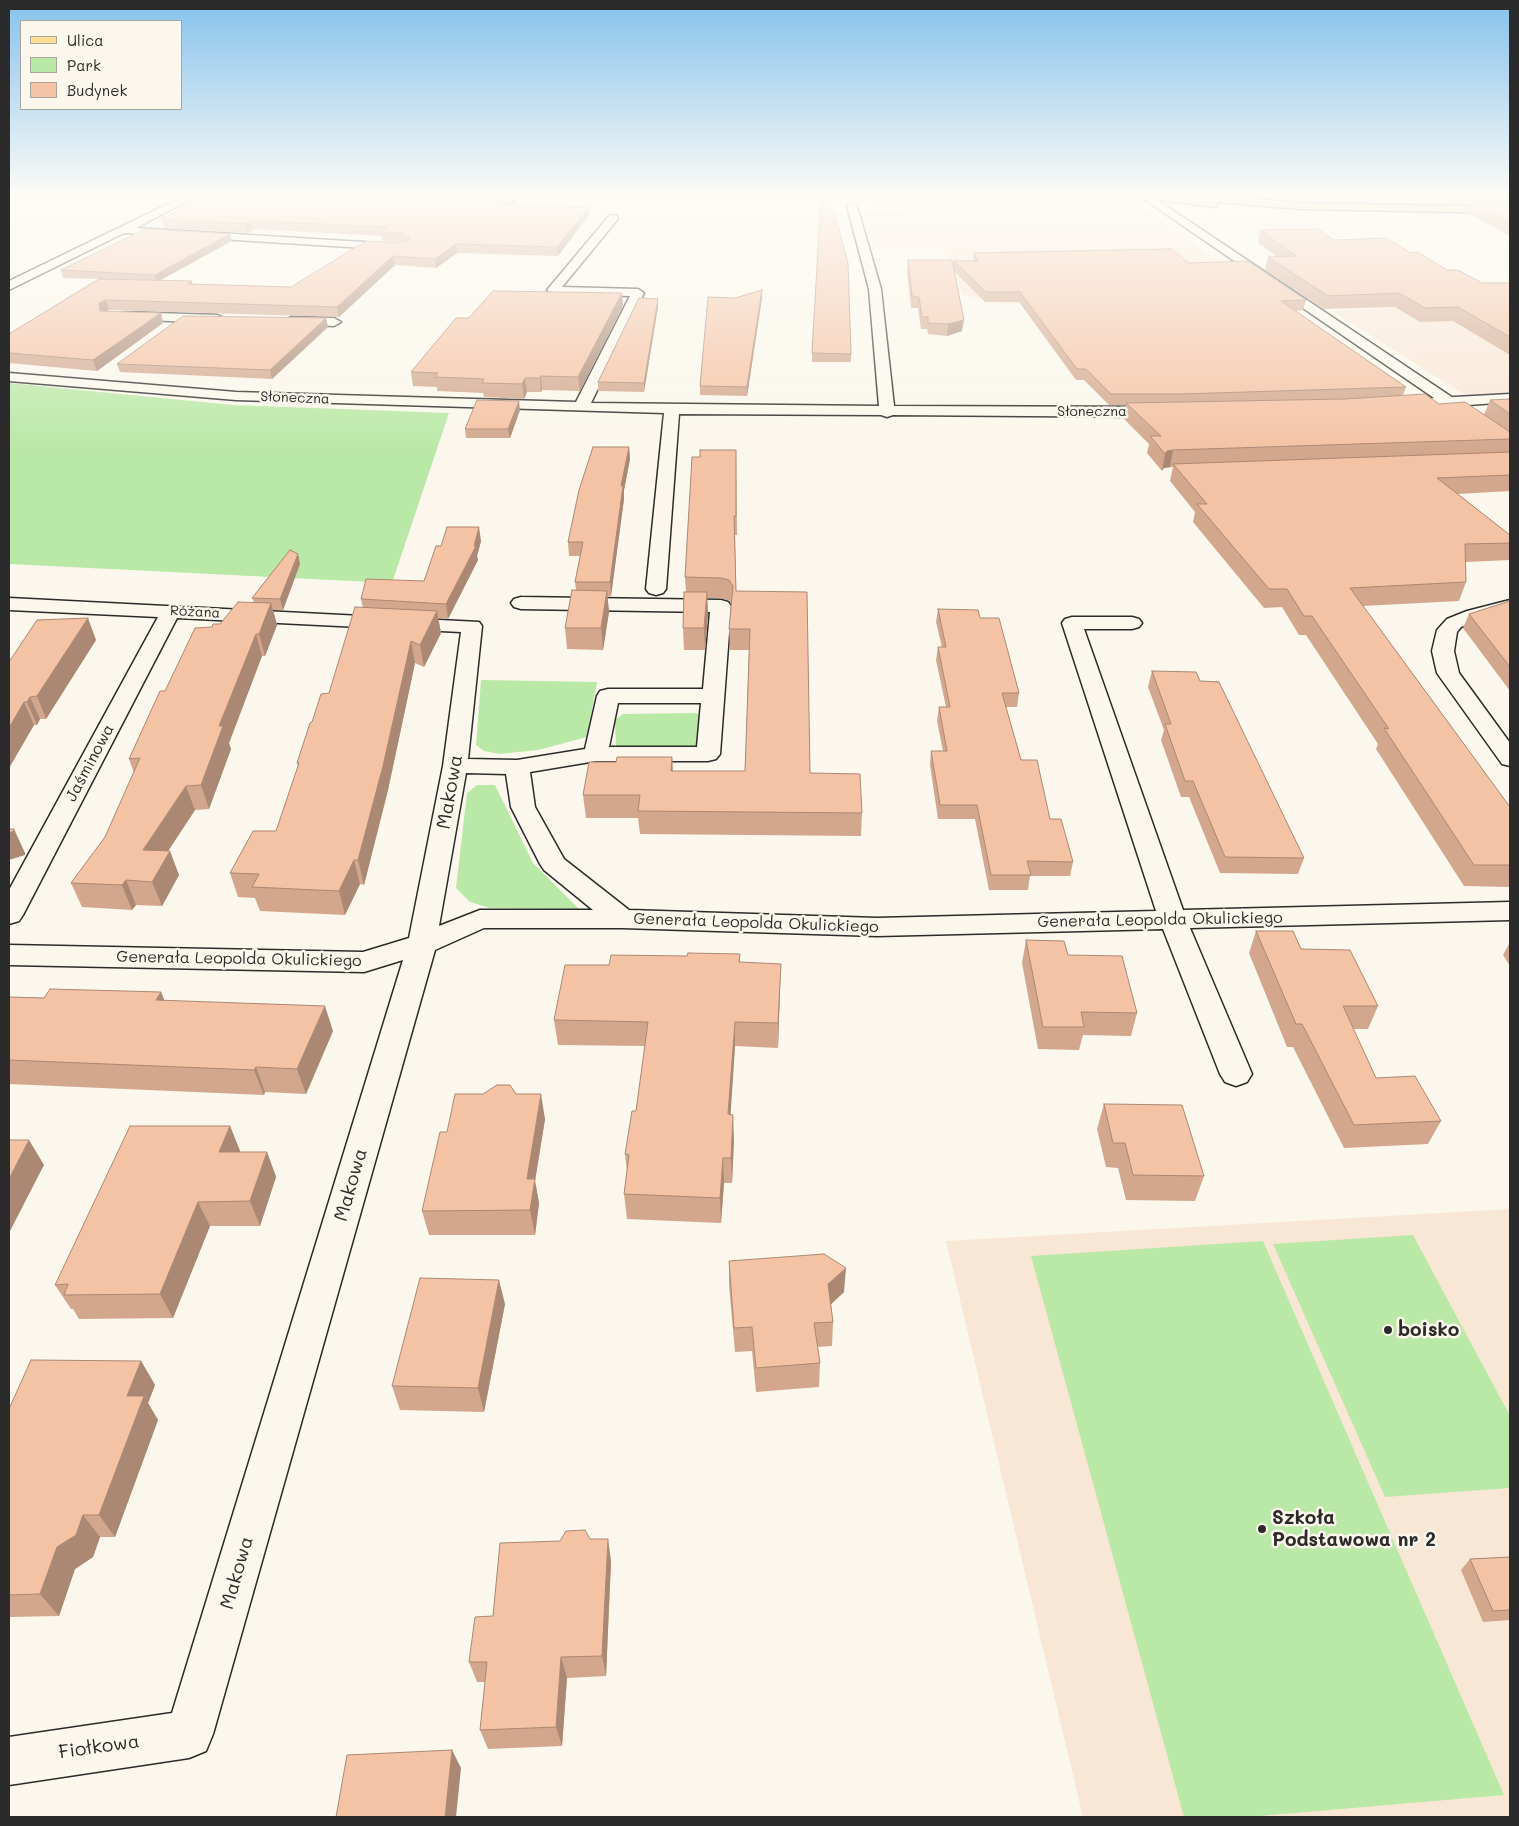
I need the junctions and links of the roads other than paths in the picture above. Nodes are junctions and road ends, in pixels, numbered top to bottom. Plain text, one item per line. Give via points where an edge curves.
1 (559, 282) edge
2 (873, 282) edge
3 (1276, 282) edge
4 (109, 316) edge
5 (182, 318) junction
6 (230, 320) edge
7 (277, 321) edge
8 (334, 322) dead end
9 (167, 329) edge
10 (106, 373) dead end
11 (9, 377) edge
12 (91, 384) junction
13 (1510, 398) edge
14 (1448, 402) junction
15 (1387, 405) edge
16 (582, 407) junction
17 (672, 410) junction
18 (886, 412) junction
19 (1179, 412) edge
20 (1510, 443) edge
21 (656, 589) dead end
22 (521, 603) dead end
23 (9, 604) edge
24 (1510, 606) edge
25 (170, 611) junction
26 (1132, 623) dead end
27 (472, 626) joint
28 (714, 696) junction
29 (596, 754) junction
30 (1510, 758) edge
31 (456, 766) junction
32 (517, 767) junction
33 (1510, 911) edge
34 (9, 915) edge
35 (622, 919) junction
36 (1174, 920) junction
37 (422, 944) junction
38 (9, 955) edge
39 (1236, 1074) dead end
40 (189, 1734) joint
41 (9, 1761) edge

1 - 16 street via 553,290 638,294
2 - 18 street
3 - 14 street
4 - 5 street
5 - 6 street
5 - 9 street
7 - 8 street
10 - 12 street
11 - 12 street, Słoneczna
12 - 16 street, Słoneczna via 236,396
13 - 14 street
14 - 15 street
14 - 20 street
16 - 17 street, Słoneczna
17 - 18 street, Słoneczna
17 - 21 street
18 - 19 street, Słoneczna
22 - 28 street via 721,606
23 - 25 street, Różana
24 - 30 street via 1454,623 1447,630 1443,652 1448,673
25 - 27 street, Różana
25 - 34 street, Jaśminowa
26 - 36 street via 1072,623
27 - 31 street, Makowa
28 - 29 street via 608,696
28 - 29 street via 708,754
29 - 32 street
31 - 32 street
31 - 37 street, Makowa
32 - 35 street via 523,807 553,864
33 - 36 street, Generała Leopolda Okulickiego
35 - 36 street, Generała Leopolda Okulickiego via 877,927
35 - 37 street, Generała Leopolda Okulickiego via 480,919
36 - 39 street
37 - 38 street, Generała Leopolda Okulickiego via 364,962
37 - 40 street, Makowa
40 - 41 street, Fiołkowa

